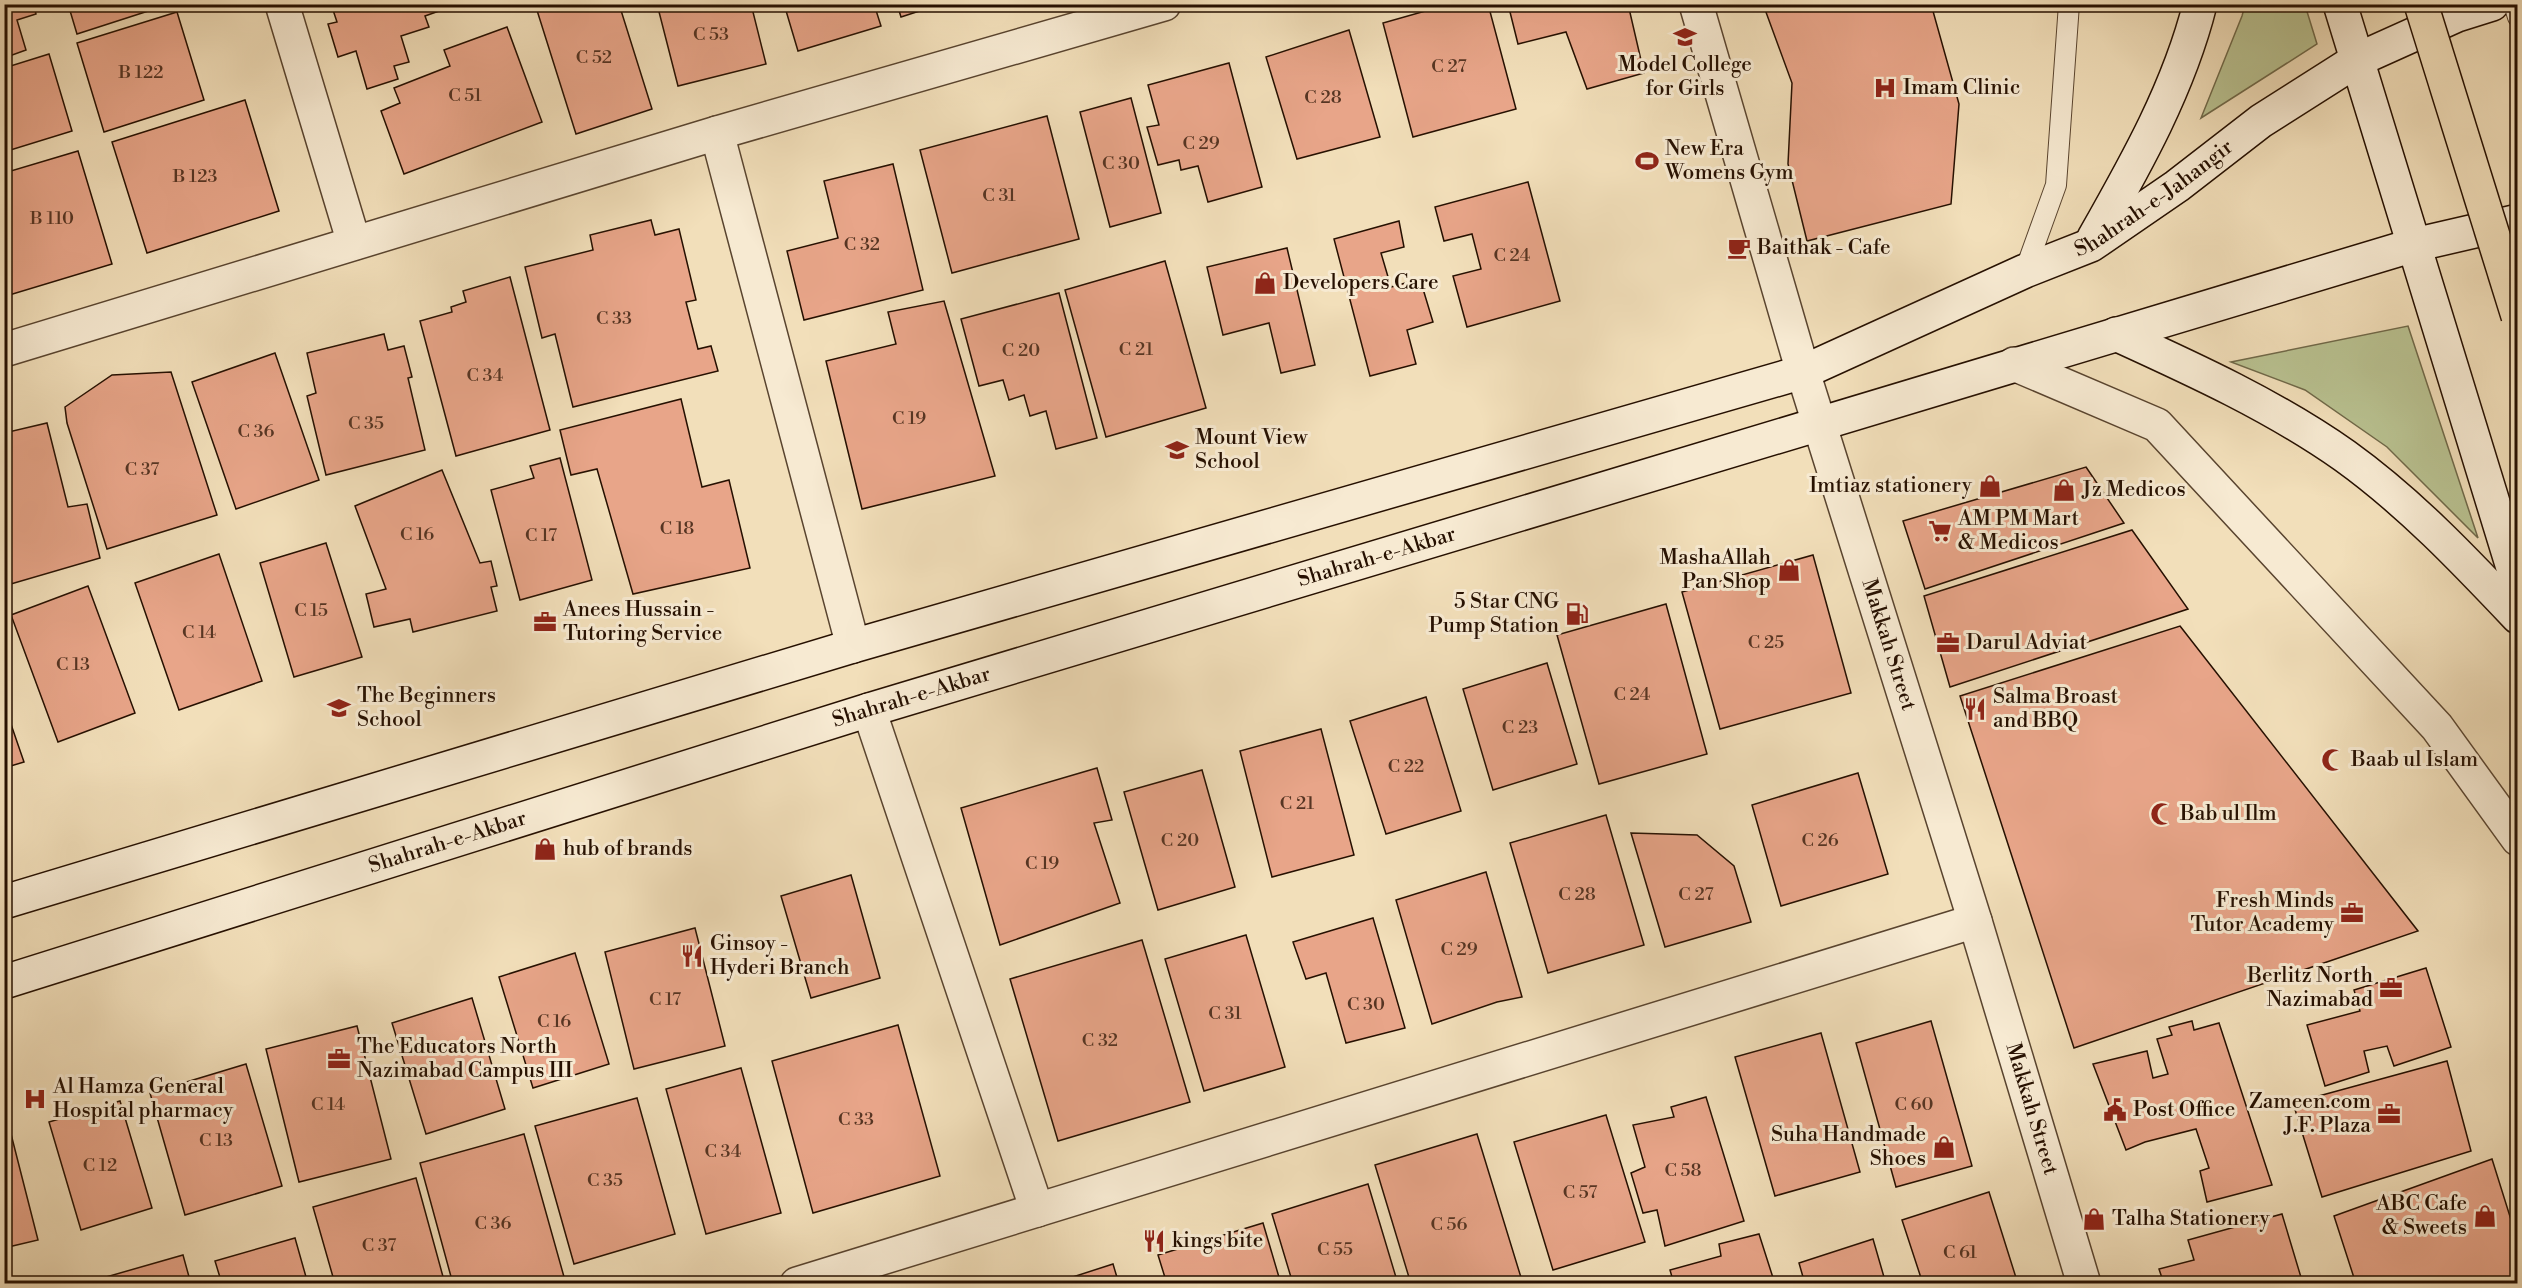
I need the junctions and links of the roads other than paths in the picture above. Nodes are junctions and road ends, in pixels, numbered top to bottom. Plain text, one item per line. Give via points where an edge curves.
1 (282, 4) edge
2 (1164, 4) edge
3 (1696, 4) edge
4 (2069, 4) edge
5 (2200, 4) edge
6 (2340, 4) edge
7 (2421, 4) edge
8 (2492, 4) edge
9 (2514, 4) edge
10 (2517, 17) edge
11 (2357, 60) junction
12 (717, 133) junction
13 (2517, 221) edge
14 (354, 243) junction
15 (2091, 245) junction
16 (2414, 245) junction
17 (2025, 271) junction
18 (2517, 316) edge
19 (2116, 334) junction
20 (4, 350) edge
21 (2014, 364) junction
22 (1803, 372) junction
23 (1820, 422) junction
24 (2517, 584) edge
25 (2517, 617) edge
26 (853, 646) junction
27 (869, 710) junction
28 (2517, 839) edge
29 (4, 902) edge
30 (1975, 921) junction
31 (4, 982) edge
32 (1037, 1210) junction
33 (797, 1284) edge
34 (2084, 1284) edge

1 - 14 main road
2 - 12 main road
3 - 22 main road, Makkah Street
4 - 17 lane via 2056,185
5 - 15 main road via 2194,29 2149,140
6 - 11 main road
7 - 18 main road, bridge
8 - 11 main road, Shahrah-e-Jahangir via 2457,15
9 - 10 lane
11 - 15 main road, Shahrah-e-Jahangir via 2261,121 2177,186
11 - 16 main road
12 - 14 main road
12 - 26 main road
13 - 16 main road
14 - 20 main road
15 - 17 main road, Shahrah-e-Jahangir
16 - 19 main road
16 - 24 main road
17 - 22 main road, Shahrah-e-Jahangir
19 - 21 main road
19 - 25 main road via 2235,389 2345,456 2444,538
21 - 23 main road
21 - 28 main road via 2157,425 2438,727
22 - 23 main road, Makkah Street
22 - 26 main road
23 - 27 main road, Shahrah-e-Akbar
23 - 30 main road, Makkah Street
26 - 29 main road
27 - 31 main road, Shahrah-e-Akbar
27 - 32 main road
30 - 32 main road
30 - 34 main road, Makkah Street
32 - 33 main road

